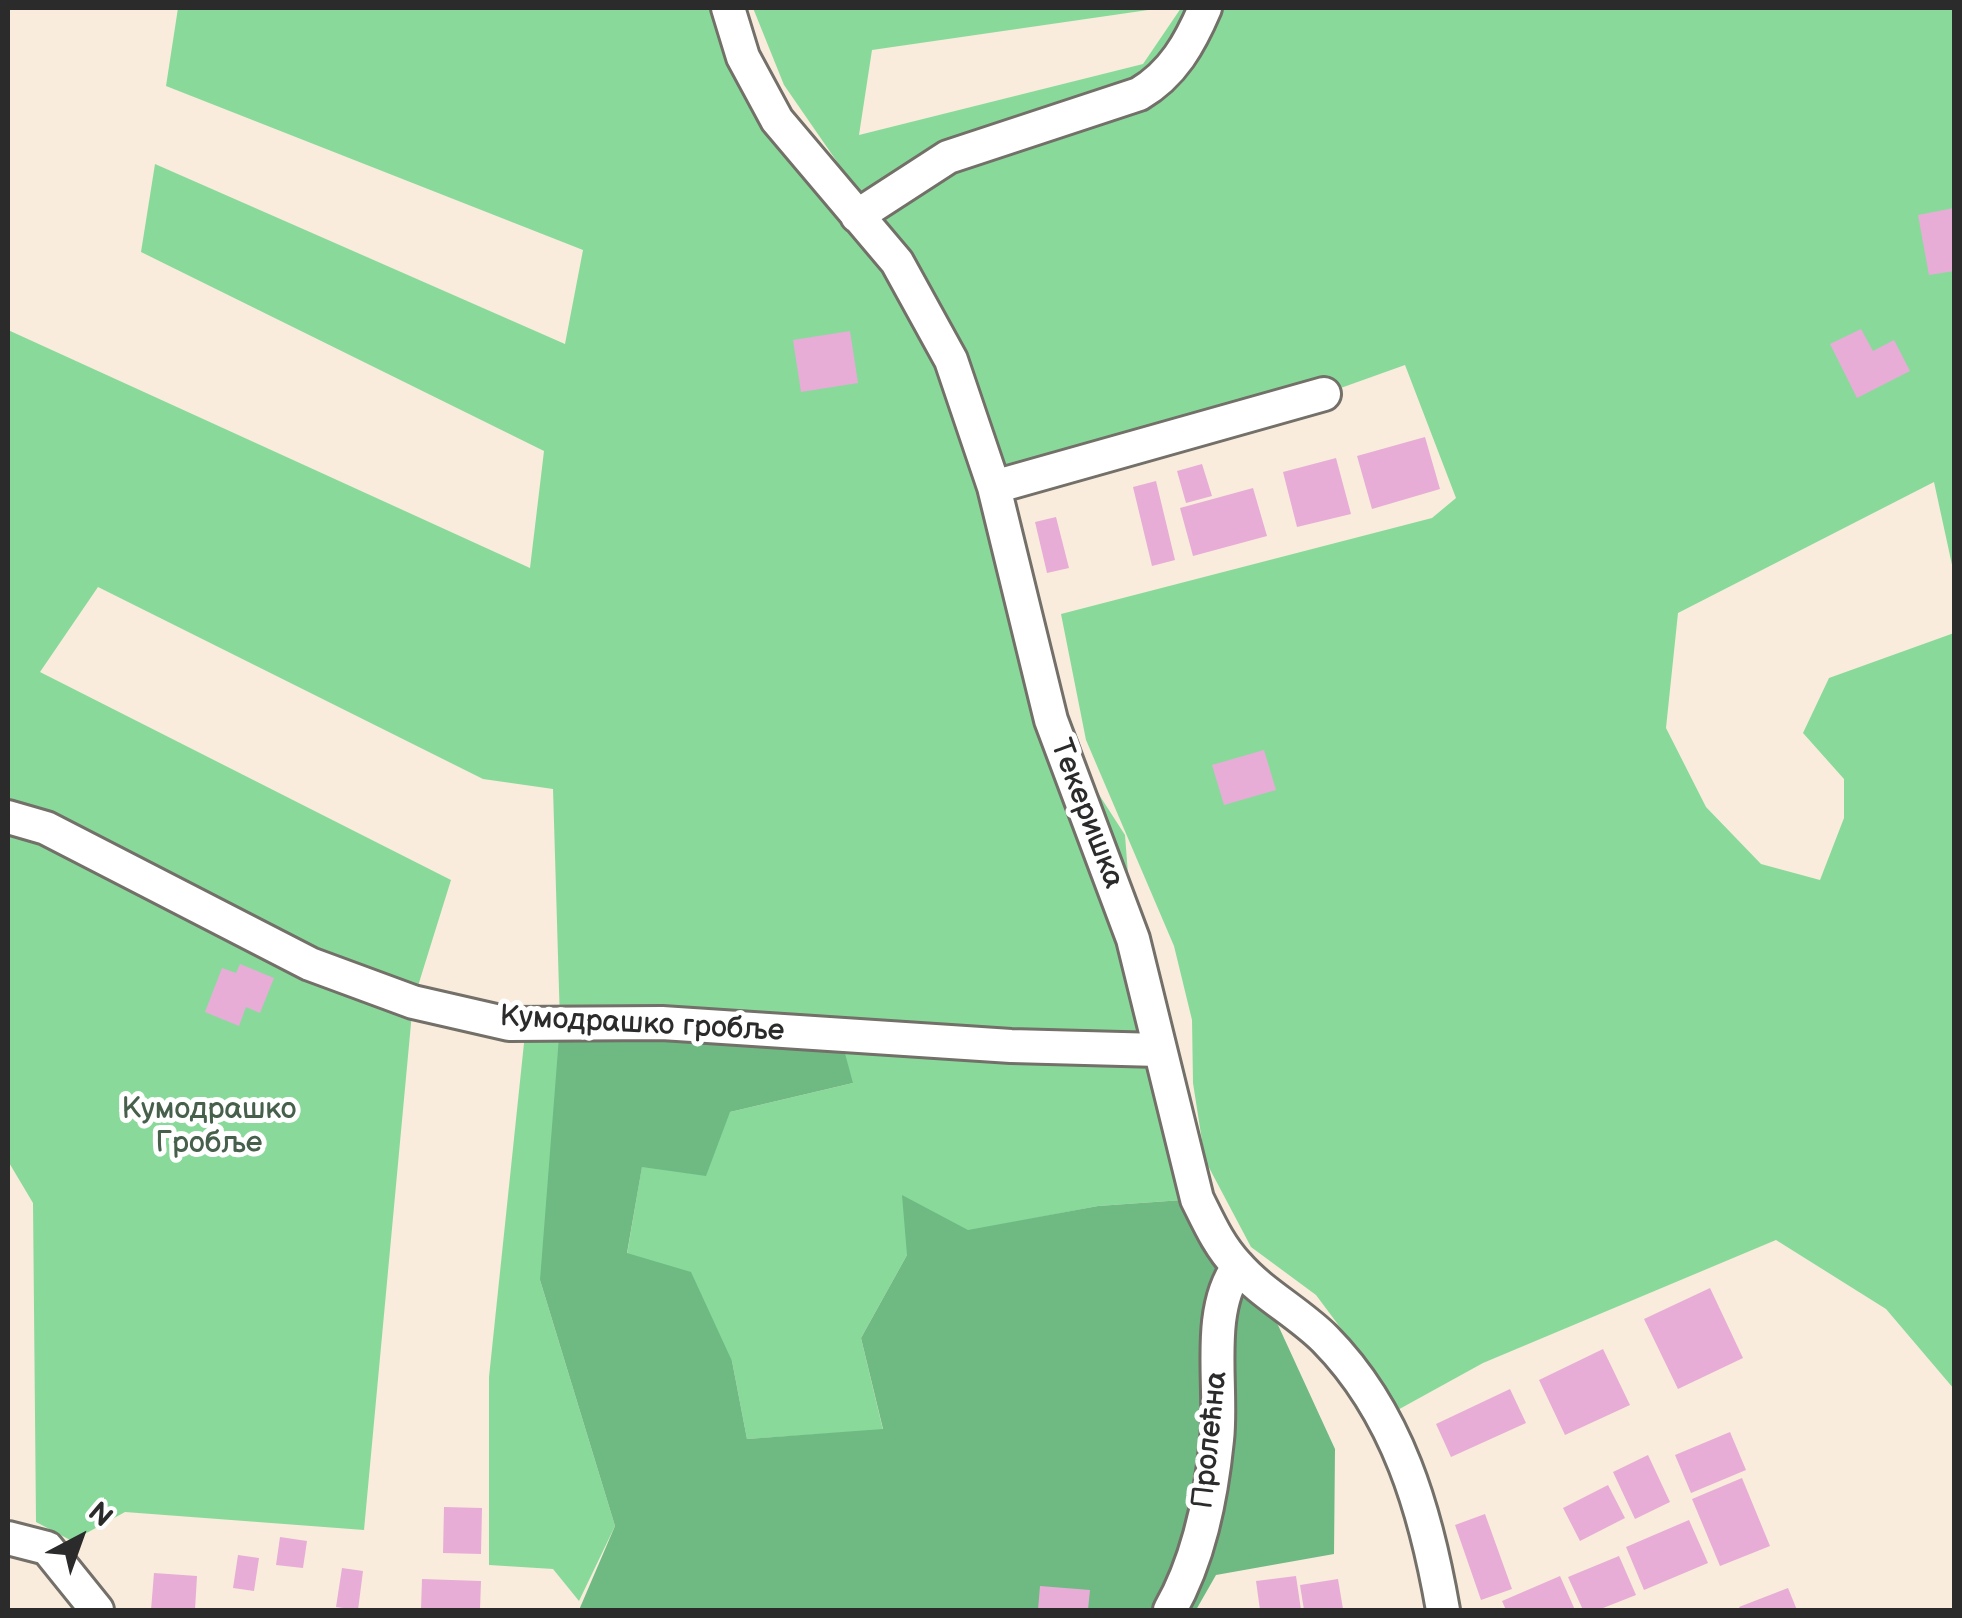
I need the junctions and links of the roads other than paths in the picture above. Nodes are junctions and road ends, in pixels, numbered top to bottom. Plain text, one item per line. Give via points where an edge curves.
1 (728, 8) edge
2 (1205, 8) edge
3 (857, 216) junction
4 (1324, 394) dead end
5 (994, 487) junction
6 (8, 817) edge
7 (1159, 1050) junction
8 (1238, 1267) junction
9 (8, 1538) edge
10 (97, 1610) edge
11 (1170, 1610) edge
12 (1444, 1610) edge

1 - 3 street, Текеришка via 743,57 777,120
2 - 3 street via 1166,75 1139,94 948,156
3 - 5 street, Текеришка via 924,303
4 - 5 street
5 - 7 street, Текеришка via 1051,720 1134,939
6 - 7 street, Кумодрашко гробље via 46,828 310,964 413,1002 509,1024 662,1024
7 - 8 street, Текеришка via 1198,1199 1216,1240
8 - 11 street, Пролећна via 1221,1307 1210,1488 1196,1554
8 - 12 street, Текеришка via 1322,1335 1382,1414 1426,1524
9 - 10 street via 47,1548

